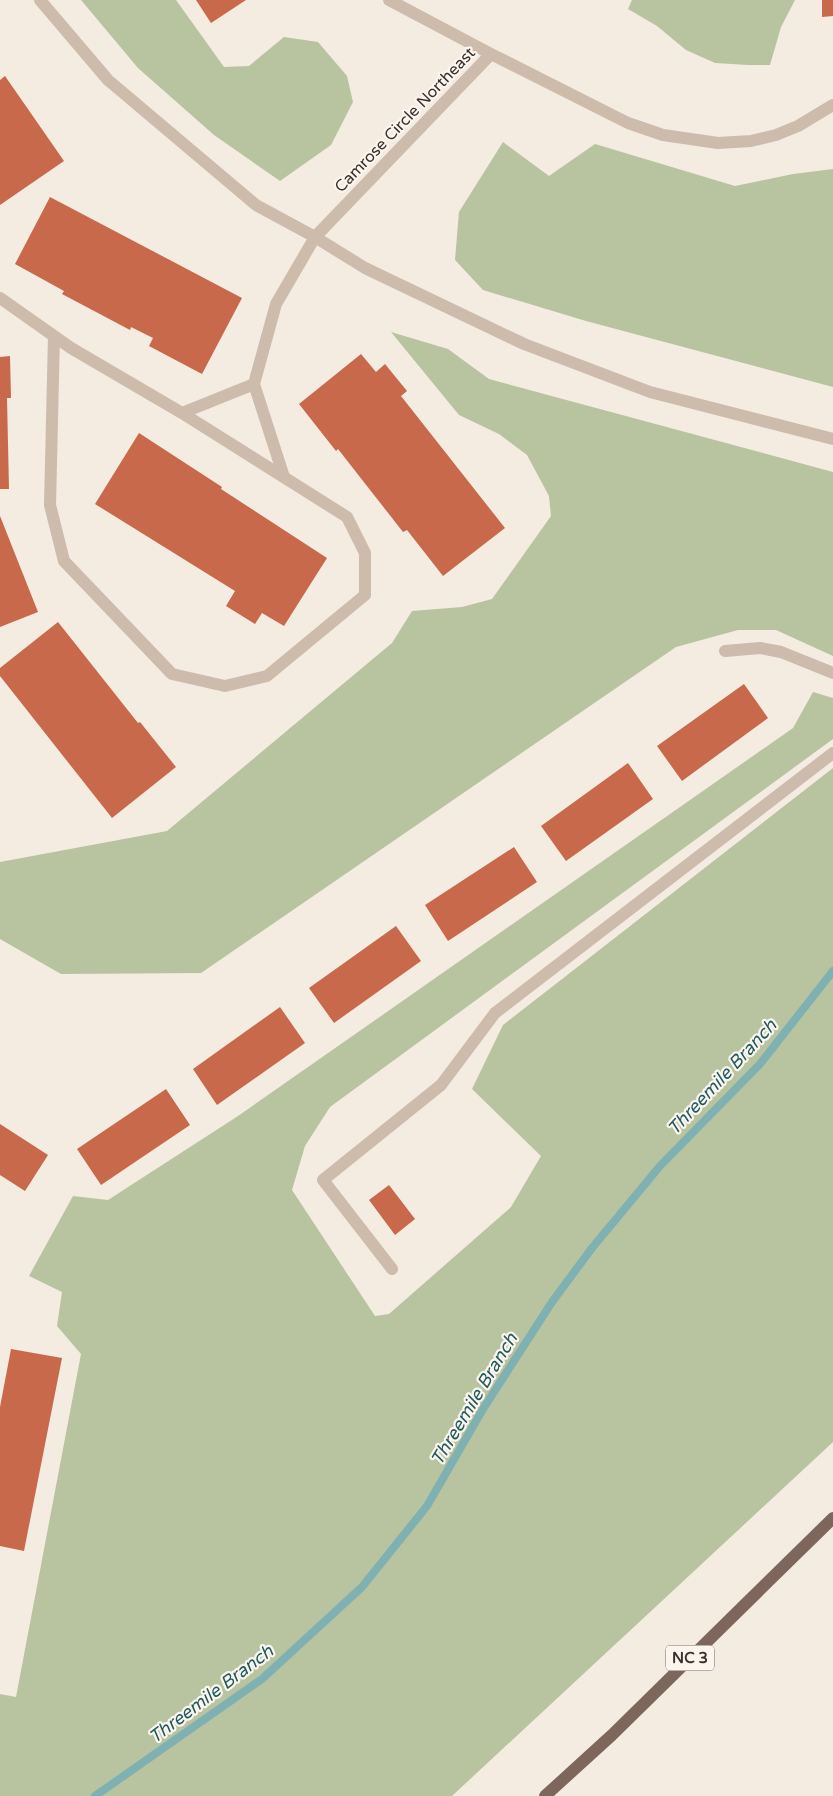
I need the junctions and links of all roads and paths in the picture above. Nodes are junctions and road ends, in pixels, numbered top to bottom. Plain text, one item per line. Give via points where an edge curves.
1 (40, 0) edge
2 (389, 0) edge
3 (491, 54) junction
4 (833, 105) edge
5 (315, 237) junction
6 (0, 298) edge
7 (54, 336) junction
8 (254, 384) junction
9 (182, 413) junction
10 (833, 439) edge
11 (284, 477) junction
12 (725, 651) dead end
13 (833, 674) edge
14 (833, 754) edge
15 (392, 1269) dead end
16 (833, 1518) edge
17 (545, 1796) edge

1 - 5 street via 108,80 256,206
2 - 3 street
3 - 4 street, Camrose Circle Northeast via 628,123 663,136 718,143 751,141 798,126
3 - 5 street, Camrose Circle Northeast
5 - 8 street, Camrose Circle Northeast via 276,304
5 - 10 street via 365,268 524,344 650,392
6 - 7 street
7 - 9 street
7 - 11 street via 50,505 64,561 172,674 225,686 267,676 365,595 365,553 347,517
8 - 9 street
8 - 11 street
9 - 11 street
12 - 13 street via 760,648 781,652
14 - 15 street via 495,1012 441,1085 323,1180
16 - 17 main road, NC 3 via 612,1735

